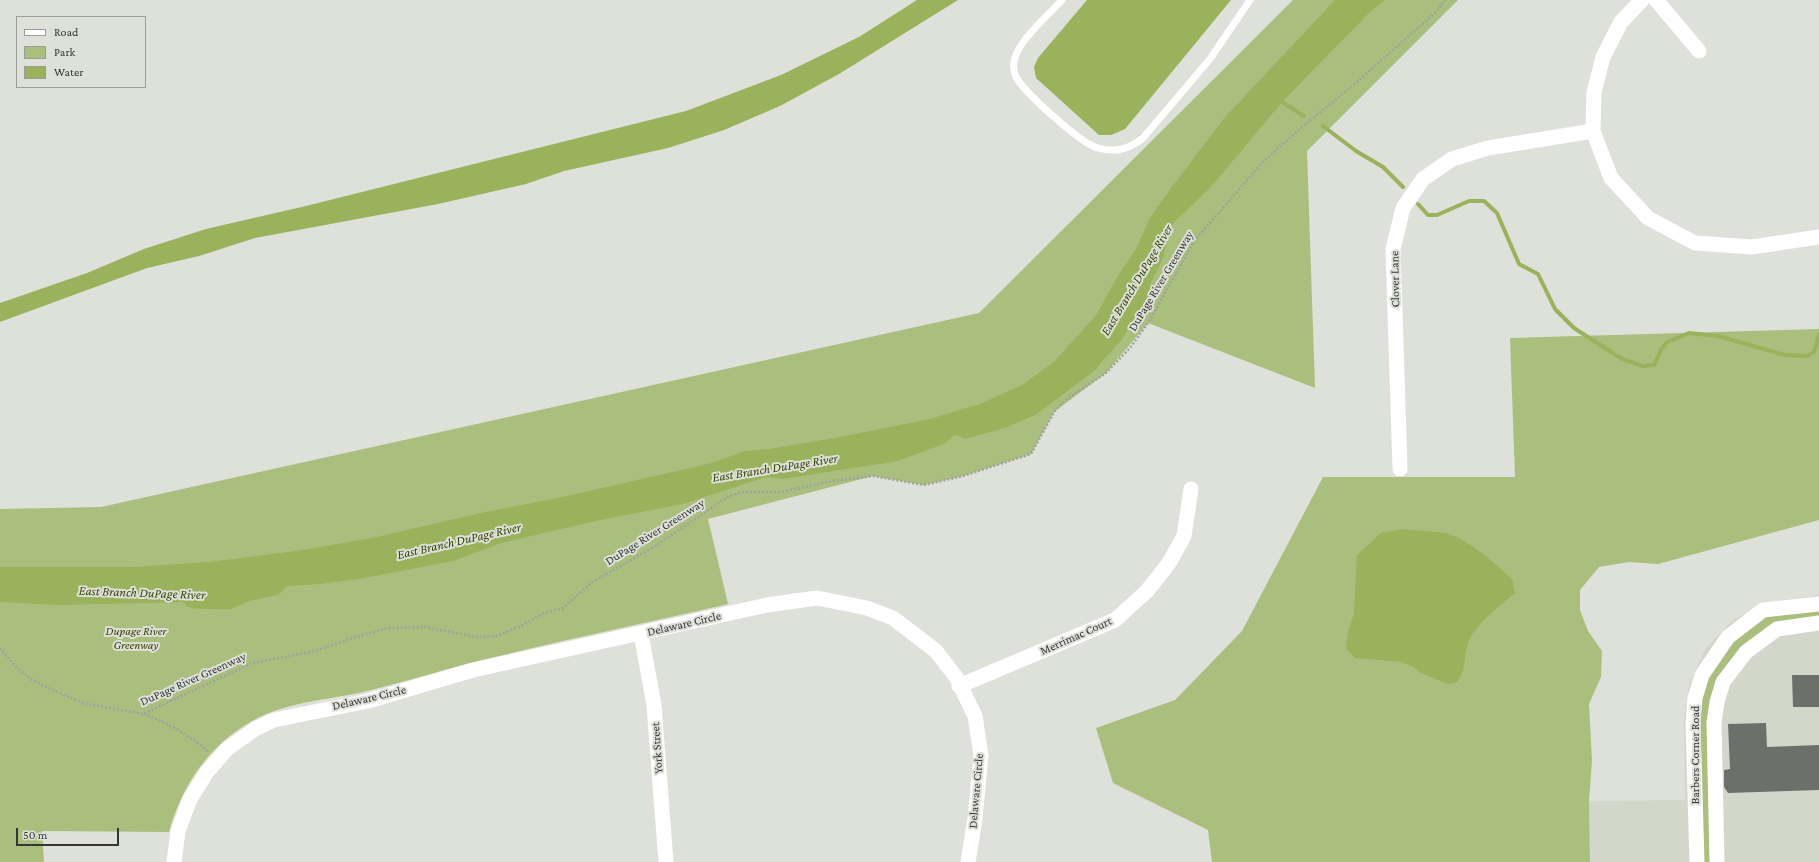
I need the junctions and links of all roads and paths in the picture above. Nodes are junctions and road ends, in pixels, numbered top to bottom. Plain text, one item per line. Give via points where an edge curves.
1 (1062, 0) edge
2 (1250, 0) edge
3 (1445, 0) edge
4 (1642, 0) edge
5 (1656, 0) edge
6 (1698, 51) dead end
7 (1593, 131) junction
8 (1819, 237) edge
9 (1400, 468) dead end
10 (1191, 489) dead end
11 (1819, 604) edge
12 (1819, 623) edge
13 (641, 634) junction
14 (0, 648) edge
15 (959, 686) junction
16 (143, 714) junction
17 (217, 760) junction
18 (174, 862) edge
19 (666, 862) edge
20 (968, 862) edge
21 (1697, 862) edge
22 (1717, 862) edge

1 - 2 lane via 1018,48 1014,62 1015,75 1024,89 1084,142 1097,148 1116,150 1130,148 1143,138 1210,59
3 - 16 path, DuPage River Greenway via 1438,11 1262,164 1195,240 1148,323 1130,348 1106,373 1064,401 1054,412 1031,454 963,476 924,485 873,476 832,481 781,492 744,492 729,496 654,546 592,582 564,608 544,613 496,636 477,637 425,627 388,628 312,652 252,663
4 - 7 street via 1621,22 1603,56 1594,92
5 - 6 street
7 - 8 street via 1611,178 1648,218 1695,243 1752,247
7 - 9 street, Clover Lane via 1488,148 1452,159 1423,179 1404,208 1393,249
10 - 15 street, Merrimac Court via 1184,536 1169,563 1147,591 1115,620
11 - 21 street, Barbers Corner Road via 1763,610 1728,637 1702,675 1695,698 1693,723
12 - 22 street, Barbers Corner Road via 1777,629 1746,652 1723,682 1714,723
13 - 15 street, Delaware Circle via 767,605 817,598 867,608 893,618 936,651
13 - 17 street, Delaware Circle via 473,670 368,700 274,720 241,738
13 - 19 street, York Street via 654,705
14 - 16 path, DuPage River Greenway via 32,680 53,690 83,703
15 - 20 street, Delaware Circle via 975,716 981,755 976,819
16 - 17 path via 197,742
17 - 18 street, Delaware Circle via 190,799 178,831

